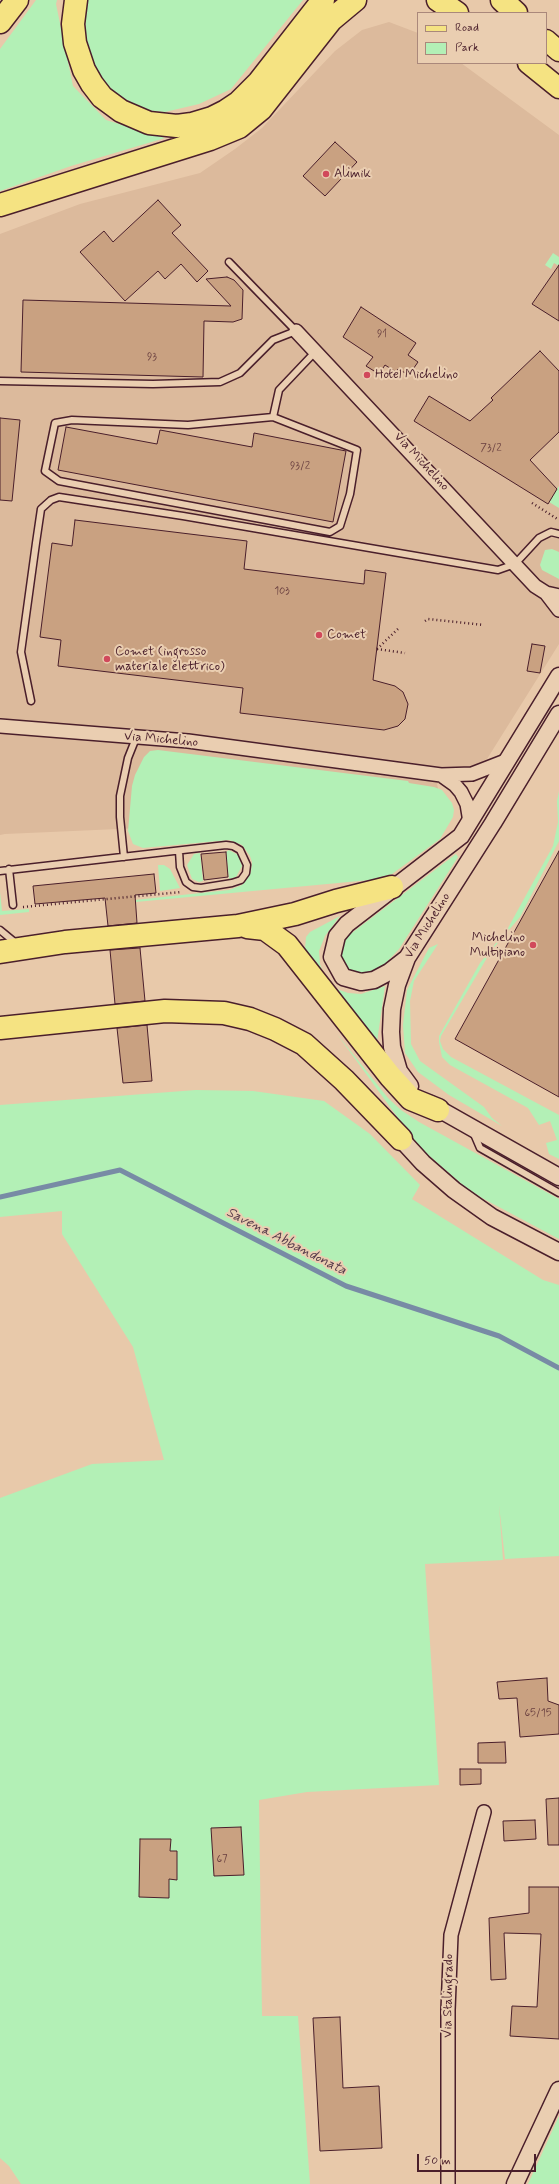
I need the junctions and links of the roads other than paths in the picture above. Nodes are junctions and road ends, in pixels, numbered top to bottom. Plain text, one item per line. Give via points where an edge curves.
1 (17, 0) edge
2 (76, 0) edge
3 (323, 0) edge
4 (355, 0) edge
5 (438, 0) edge
6 (451, 0) edge
7 (495, 0) edge
8 (502, 0) edge
9 (456, 12) edge
10 (466, 12) edge
11 (511, 12) edge
12 (515, 12) edge
13 (0, 22) edge
14 (547, 41) edge
15 (559, 51) edge
16 (529, 64) edge
17 (559, 88) edge
18 (0, 205) edge
19 (229, 262) dead end
20 (296, 331) junction
21 (316, 351) junction
22 (0, 380) edge
23 (273, 417) junction
24 (559, 534) edge
25 (515, 564) junction
26 (553, 594) edge
27 (559, 610) edge
28 (559, 676) edge
29 (31, 701) dead end
30 (559, 714) edge
31 (0, 726) edge
32 (136, 738) junction
33 (508, 760) junction
34 (441, 775) junction
35 (470, 822) junction
36 (179, 852) junction
37 (124, 857) junction
38 (9, 870) junction
39 (0, 871) edge
40 (392, 887) junction
41 (13, 905) road end
42 (238, 926) junction
43 (0, 930) edge
44 (21, 948) junction
45 (0, 952) edge
46 (407, 958) junction
47 (0, 1028) edge
48 (438, 1110) junction
49 (472, 1129) junction
50 (401, 1139) joint
51 (559, 1177) edge
52 (559, 1193) edge
53 (559, 1252) edge
54 (484, 1812) dead end
55 (559, 2090) edge
56 (448, 2184) edge
57 (515, 2184) edge

1 - 13 highway
2 - 3 highway via 73,24 75,43 84,70 102,97 121,111 149,123 177,126 212,118 238,103 259,82
4 - 18 highway via 331,20 261,109 239,127
5 - 9 highway
6 - 10 main road
7 - 11 main road
8 - 12 highway
14 - 15 main road
16 - 17 main road
19 - 20 lane
20 - 21 street, Via Michelino
20 - 22 lane via 273,340 240,373 220,382 153,384
21 - 23 lane via 279,390
21 - 25 street, Via Michelino
23 - 23 lane via 188,425 72,420 55,423 44,471 59,481 330,532 340,526 350,494 357,450
24 - 25 lane via 551,532 539,538
25 - 26 street, Via Michelino via 535,586
25 - 29 lane via 498,570 59,497 41,508 21,652
26 - 27 street, Via Michelino
28 - 33 street
30 - 46 street, Via Michelino
31 - 32 street, Via Michelino
32 - 34 street, Via Michelino via 188,742
32 - 37 lane via 128,758 120,796
33 - 34 street, Via Michelino via 472,774
33 - 35 street
34 - 35 street via 461,792
35 - 40 street via 453,844
36 - 36 lane via 180,867 186,882 192,887 232,883 241,880 246,873 245,858 233,846
36 - 37 lane
37 - 38 lane
38 - 39 lane
38 - 41 lane
40 - 42 highway via 294,914
40 - 46 street via 347,924 337,936 332,957 343,977 361,982 374,980
42 - 44 highway
42 - 48 highway via 265,929 287,945 411,1099
43 - 44 lane
44 - 45 highway
46 - 48 street, Via Michelino via 392,1009 392,1047 399,1071 406,1081 418,1095
47 - 50 highway via 166,1011 224,1013 250,1019 304,1044 344,1080
48 - 49 street, Via Michelino
49 - 51 street, Via Michelino
49 - 52 lane via 480,1148
50 - 53 street via 423,1163 454,1190 492,1217
54 - 56 street, Via Stalingrado via 451,1935 448,2010
55 - 57 street

